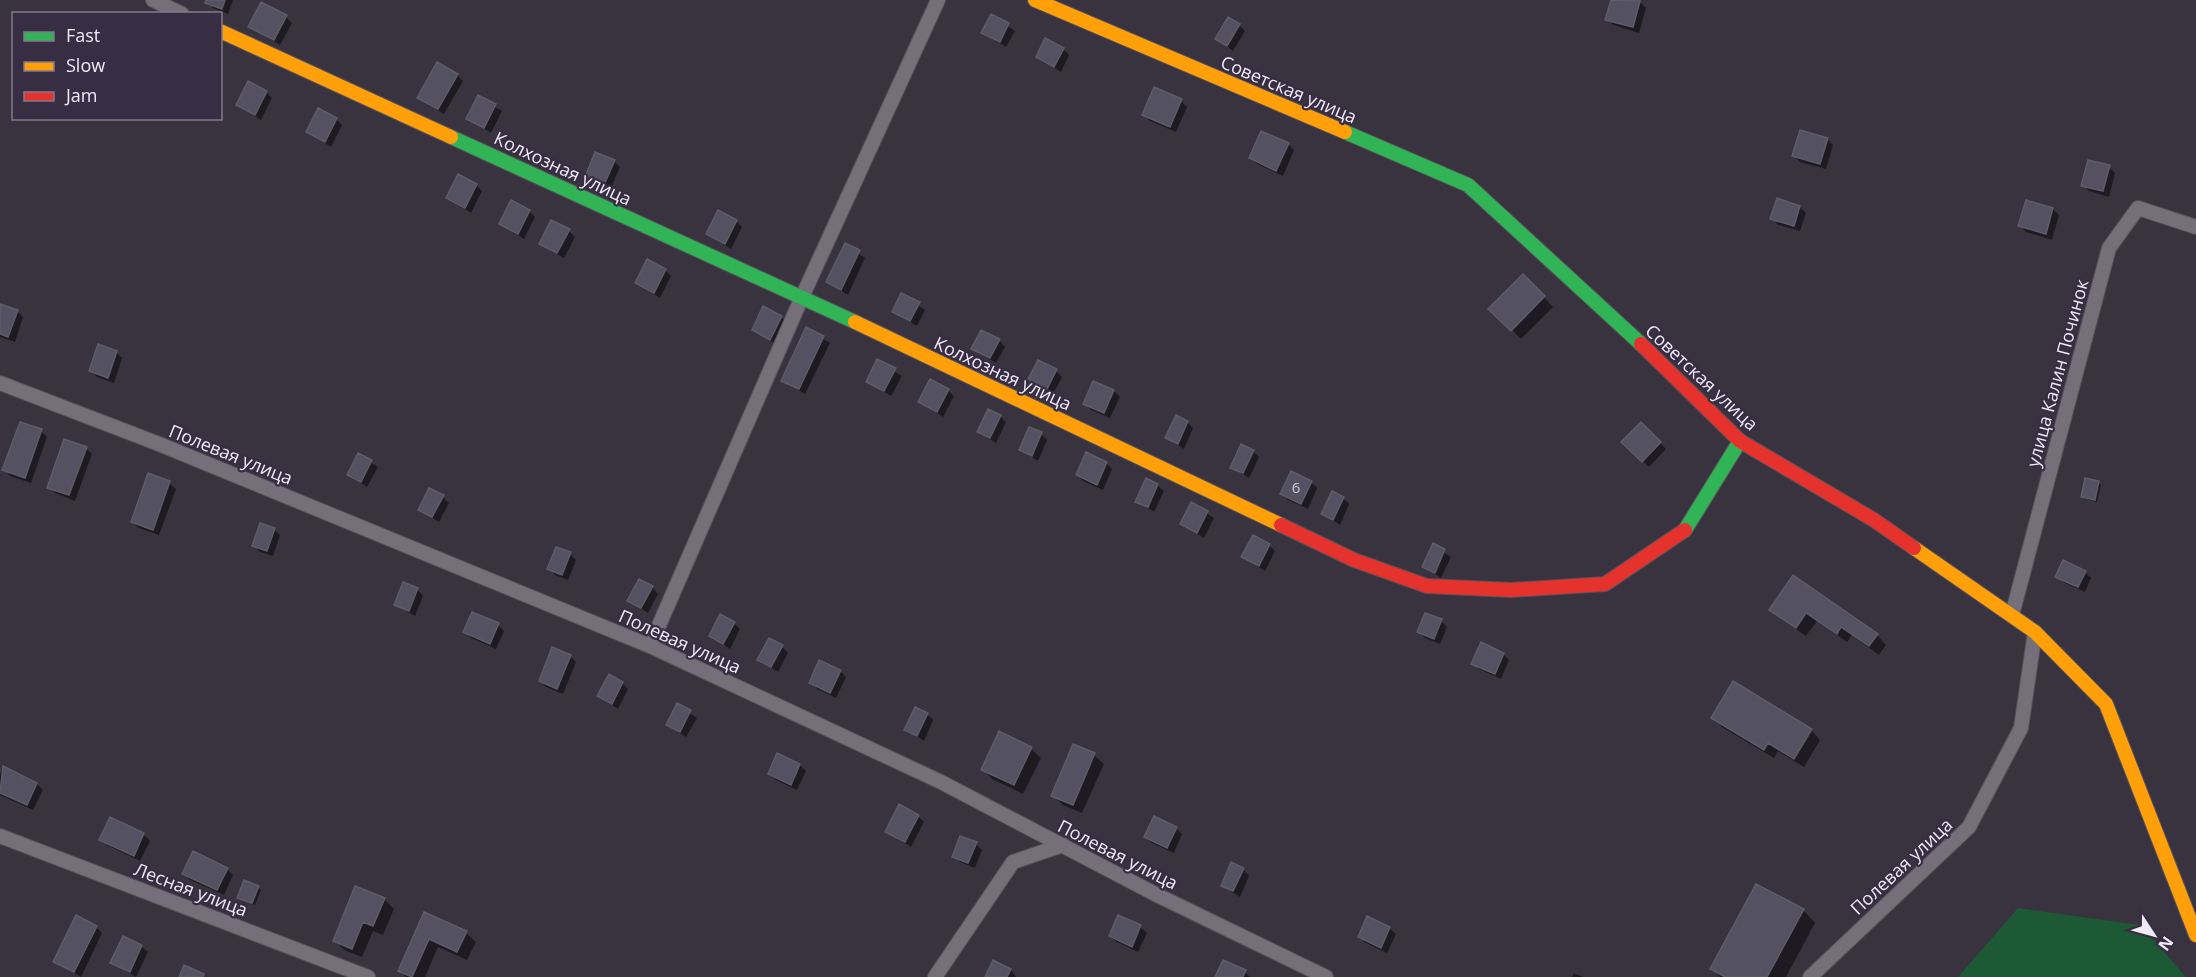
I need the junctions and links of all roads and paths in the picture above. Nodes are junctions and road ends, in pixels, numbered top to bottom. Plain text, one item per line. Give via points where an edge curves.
1 (153, 0) edge
2 (938, 0) edge
3 (1035, 0) edge
4 (178, 12) edge
5 (222, 32) edge
6 (2196, 227) edge
7 (802, 297) junction
8 (0, 383) edge
9 (1740, 441) junction
10 (2012, 615) junction
11 (2035, 632) junction
12 (650, 646) junction
13 (0, 836) edge
14 (1063, 845) junction
15 (2196, 935) edge
16 (368, 977) edge
17 (935, 977) edge
18 (1326, 977) edge
19 (1810, 977) edge

1 - 4 street
2 - 7 street
3 - 9 street, Советская улица via 1468,185 1631,334
5 - 7 street, Колхозная улица
6 - 10 street, улица Калин Починок via 2138,208 2109,248
7 - 9 street, Колхозная улица via 1354,560 1427,586 1511,590 1605,584 1684,531
7 - 12 street
8 - 12 street, Полевая улица via 159,444
9 - 10 street, Советская улица via 1874,520
10 - 11 street, Советская улица
11 - 15 street, Советская улица via 2106,704
11 - 19 street, Полевая улица via 2021,728 1969,827
12 - 14 street, Полевая улица via 941,782
13 - 16 street, Лесная улица
14 - 17 street via 1013,862
14 - 18 street, Полевая улица

